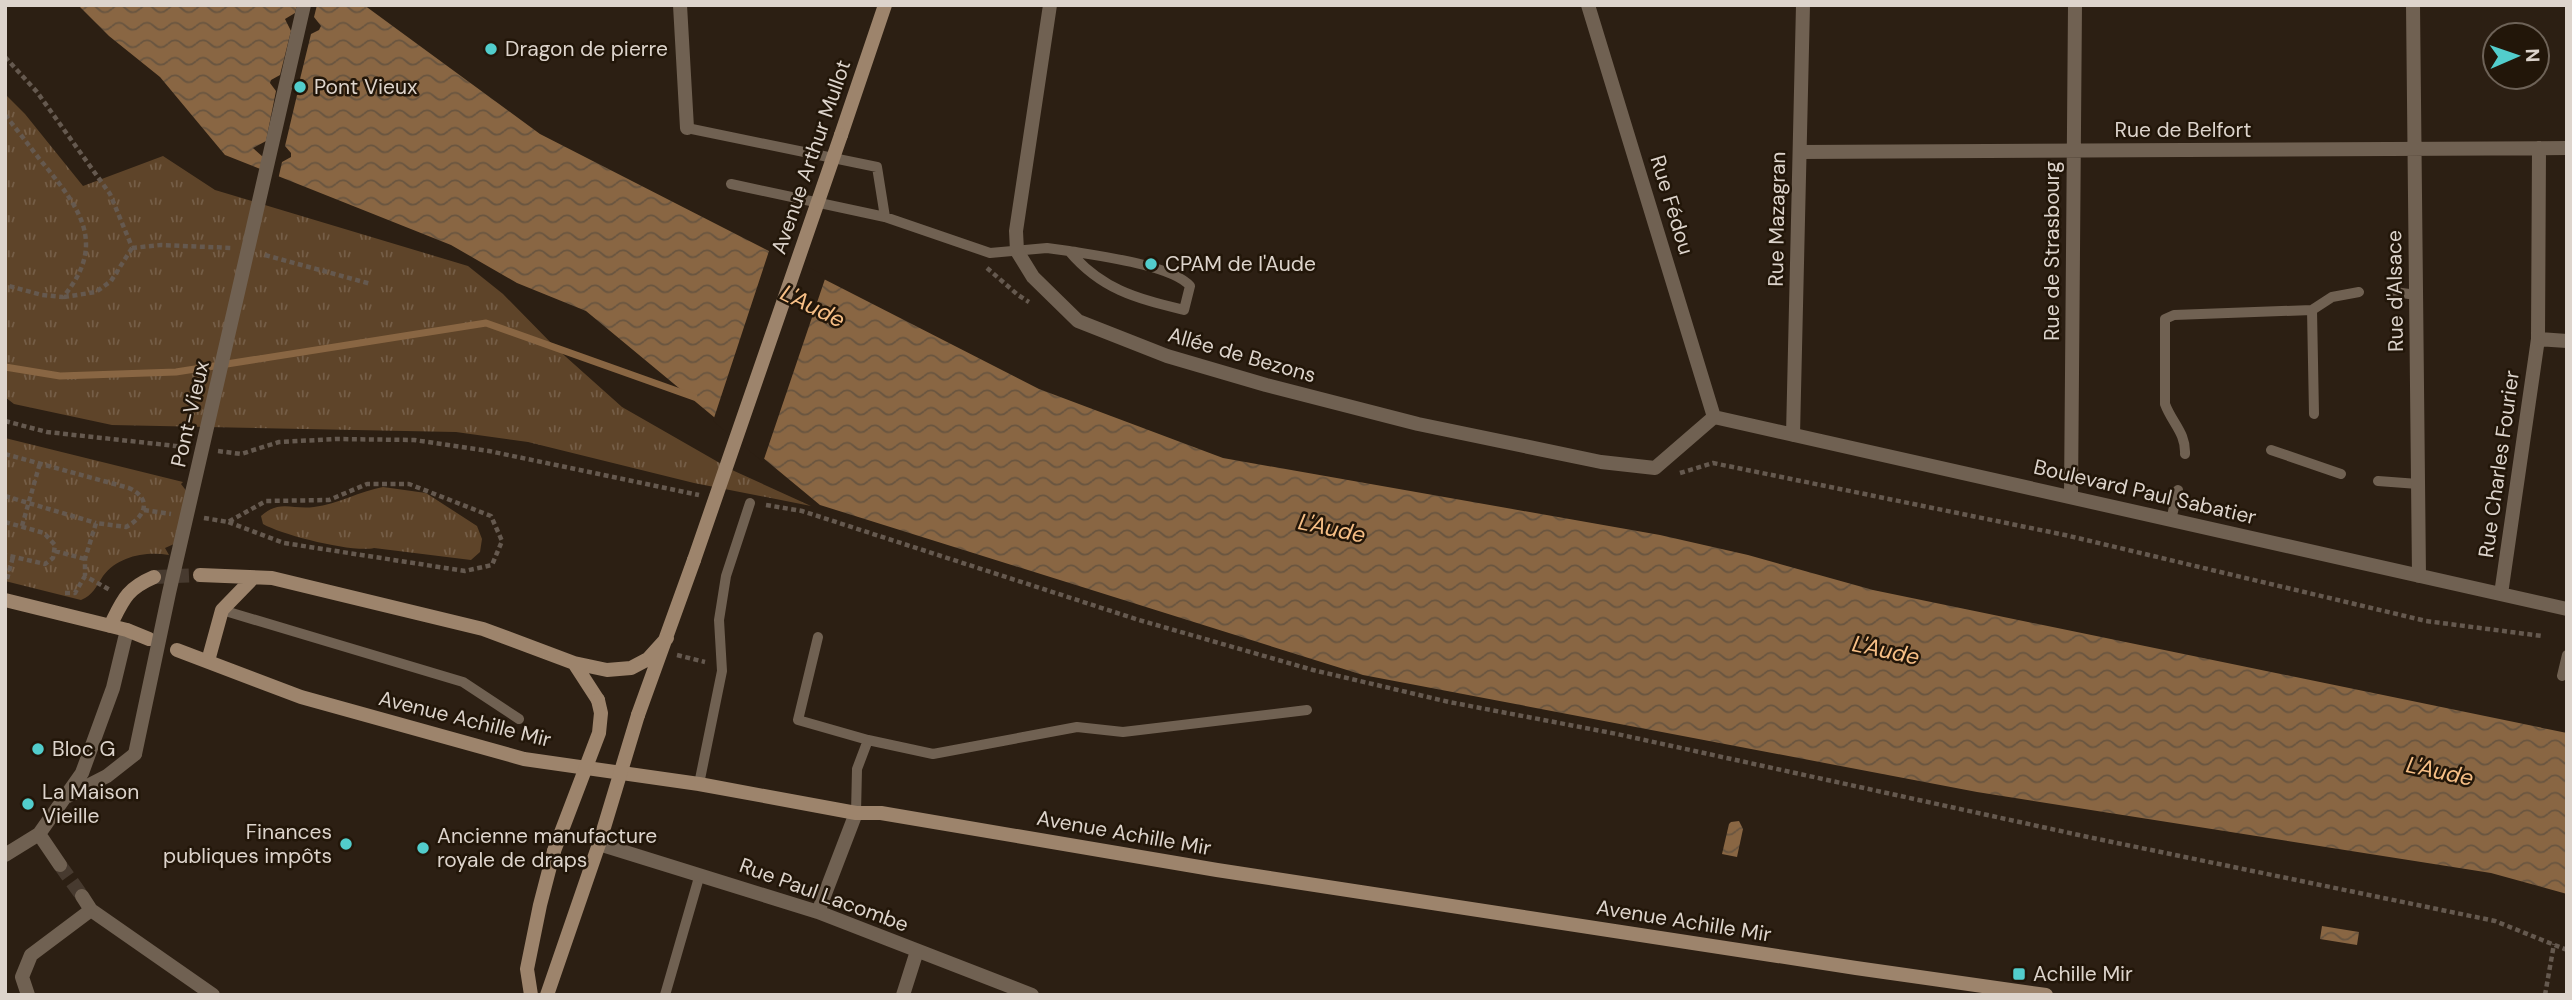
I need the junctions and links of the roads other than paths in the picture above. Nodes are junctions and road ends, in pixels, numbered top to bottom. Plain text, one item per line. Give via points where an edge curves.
1 (304, 5) edge
2 (680, 5) edge
3 (886, 5) edge
4 (1050, 5) edge
5 (1588, 5) edge
6 (1803, 5) edge
7 (2075, 5) edge
8 (2413, 5) edge
9 (687, 128) joint
10 (2539, 148) junction
11 (2567, 148) edge
12 (2414, 149) junction
13 (2074, 151) junction
14 (1800, 152) junction
15 (731, 184) dead end
16 (885, 217) junction
17 (1017, 251) junction
18 (1069, 251) junction
19 (2359, 292) dead end
20 (2395, 292) dead end
21 (2416, 295) junction
22 (2312, 310) junction
23 (2538, 340) junction
24 (2567, 341) edge
25 (2314, 414) dead end
26 (1714, 417) junction
27 (1793, 435) junction
28 (2271, 450) dead end
29 (2185, 454) dead end
30 (2341, 474) dead end
31 (2378, 481) dead end
32 (2417, 484) junction
33 (2178, 491) dead end
34 (2071, 498) junction
35 (750, 503) road end
36 (2171, 520) junction
37 (200, 575) tunnel mouth
38 (2419, 576) junction
39 (154, 577) tunnel mouth
40 (253, 578) junction
41 (2501, 594) junction
42 (5, 600) edge
43 (2567, 609) edge
44 (222, 610) junction
45 (110, 626) junction
46 (127, 630) junction
47 (818, 637) dead end
48 (149, 639) dead end
49 (664, 645) junction
50 (177, 650) dead end
51 (2567, 655) edge
52 (208, 661) junction
53 (574, 663) junction
54 (2562, 676) dead end
55 (1307, 710) dead end
56 (519, 719) dead end
57 (868, 740) junction
58 (699, 784) junction
59 (67, 797) junction
60 (856, 813) junction
61 (39, 834) junction
62 (599, 844) junction
63 (5, 855) edge
64 (60, 865) tunnel mouth
65 (700, 874) junction
66 (82, 896) tunnel mouth
67 (92, 910) junction
68 (818, 912) junction
69 (917, 951) junction
70 (28, 995) edge
71 (213, 995) edge
72 (531, 995) edge
73 (547, 995) edge
74 (665, 995) edge
75 (903, 995) edge
76 (1032, 995) edge
77 (2046, 995) edge

1 - 59 street, Pont-Vieux, bridge via 135,754 107,776
2 - 9 street
3 - 49 main road, Avenue Arthur Mullot, bridge
4 - 17 street via 1016,231
5 - 26 street, Rue Fédou
6 - 14 street, Rue Mazagran
7 - 13 street, Rue de Strasbourg
8 - 12 street, Rue d'Alsace
9 - 16 lane via 877,167
10 - 11 street, Rue de Belfort
10 - 12 street, Rue de Belfort
10 - 23 street, Rue Charles Fourier
12 - 13 street, Rue de Belfort
12 - 21 street, Rue d'Alsace
13 - 14 street, Rue de Belfort
13 - 34 street, Rue de Strasbourg
14 - 27 street, Rue Mazagran
15 - 16 lane
16 - 17 lane via 990,253
17 - 18 lane
17 - 26 street, Allée de Bezons via 1033,277 1078,321 1167,356 1418,424 1601,462 1655,468
18 - 18 lane via 1105,284 1145,301 1184,310 1190,286 1184,279 1143,265
19 - 22 lane via 2332,297
20 - 21 lane
21 - 32 street, Rue d'Alsace
22 - 25 lane
22 - 29 lane via 2165,319 2165,404 2183,435
23 - 24 street
23 - 41 street, Rue Charles Fourier
26 - 27 street, Boulevard Paul Sabatier
27 - 34 street, Boulevard Paul Sabatier
28 - 30 lane
31 - 32 lane
32 - 38 street, Rue d'Alsace
33 - 36 lane
34 - 36 street, Boulevard Paul Sabatier
35 - 58 lane via 726,576 719,620 722,671
36 - 38 street, Boulevard Paul Sabatier
37 - 40 main road
38 - 41 street, Boulevard Paul Sabatier
39 - 45 main road via 123,597
40 - 44 main road
40 - 53 main road via 272,578 484,629
41 - 43 street, Boulevard Paul Sabatier
42 - 45 main road
44 - 52 main road
44 - 56 lane via 463,682
45 - 46 main road
46 - 48 main road
46 - 59 street via 113,688 82,773
47 - 57 lane via 798,720
49 - 53 main road via 632,668 607,670
49 - 62 main road, Avenue Arthur Mullot, bridge
50 - 52 main road, Avenue Achille Mir
51 - 54 lane
52 - 58 main road, Avenue Achille Mir via 301,697 524,759
53 - 72 main road, bridge via 598,700 599,733 554,851 527,970
55 - 57 lane via 1123,732 1077,727 933,754
57 - 60 lane via 857,769
58 - 60 main road, Avenue Achille Mir
59 - 61 street
60 - 68 street
60 - 77 main road, Avenue Achille Mir via 881,813 1217,870
61 - 63 street
61 - 64 street
62 - 65 street, Rue Paul Lacombe
62 - 73 main road, Avenue Arthur Mullot
65 - 68 street, Rue Paul Lacombe
65 - 74 lane
66 - 67 street
67 - 70 street via 31,955 22,977
67 - 71 street
68 - 69 street, Rue Paul Lacombe
69 - 75 street
69 - 76 street, Rue Paul Lacombe

